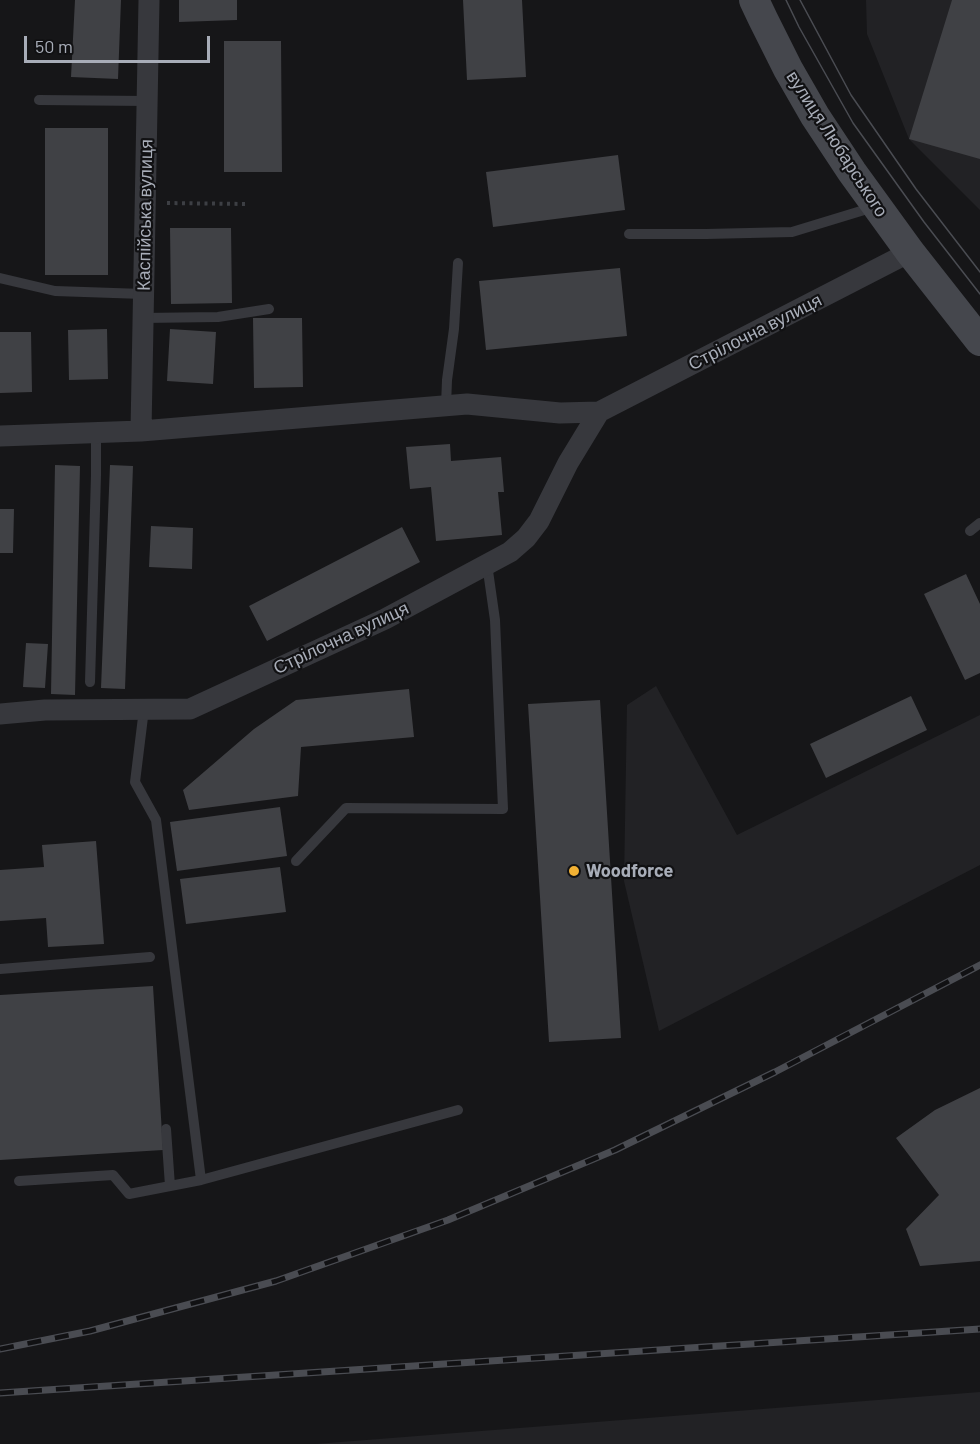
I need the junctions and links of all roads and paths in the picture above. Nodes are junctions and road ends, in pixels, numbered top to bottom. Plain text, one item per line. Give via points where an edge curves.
1 (149, 0) edge
2 (754, 0) edge
3 (39, 100) dead end
4 (147, 101) junction
5 (145, 203) junction
6 (246, 204) dead end
7 (877, 206) junction
8 (629, 234) dead end
9 (910, 252) junction
10 (458, 263) dead end
11 (0, 278) edge
12 (143, 294) junction
13 (269, 309) dead end
14 (142, 318) junction
15 (980, 341) edge
16 (446, 406) junction
17 (599, 412) junction
18 (141, 430) junction
19 (96, 433) junction
20 (0, 436) edge
21 (980, 523) edge
22 (970, 531) dead end
23 (487, 564) junction
24 (90, 682) dead end
25 (144, 709) junction
26 (0, 714) edge
27 (296, 861) dead end
28 (150, 957) dead end
29 (0, 969) edge
30 (458, 1110) dead end
31 (166, 1129) dead end
32 (201, 1180) junction
33 (19, 1181) dead end
34 (170, 1186) junction

1 - 4 street, Каспійська вулиця
2 - 7 main road, вулиця Любарського via 815,116
3 - 4 lane
4 - 5 street, Каспійська вулиця
5 - 6 path
5 - 12 street, Каспійська вулиця
7 - 8 lane via 792,232
7 - 9 main road, вулиця Любарського
9 - 15 main road, вулиця Любарського
9 - 17 street, Стрілочна вулиця
10 - 16 lane
11 - 12 lane via 55,291
12 - 14 street, Каспійська вулиця
13 - 14 lane via 218,317
14 - 18 street, Каспійська вулиця
16 - 17 street, Стрілочна вулиця
16 - 18 street, Стрілочна вулиця
17 - 23 street, Стрілочна вулиця via 539,521 510,552
18 - 19 street, Стрілочна вулиця
19 - 20 street, Стрілочна вулиця
19 - 24 lane
21 - 22 lane
23 - 25 street, Стрілочна вулиця via 385,620 190,709
23 - 27 lane via 495,620 504,809 346,808
25 - 26 street, Стрілочна вулиця
25 - 32 lane via 135,782 156,820
28 - 29 lane
30 - 32 lane
31 - 34 lane
32 - 34 lane
33 - 34 lane via 113,1175 129,1194

